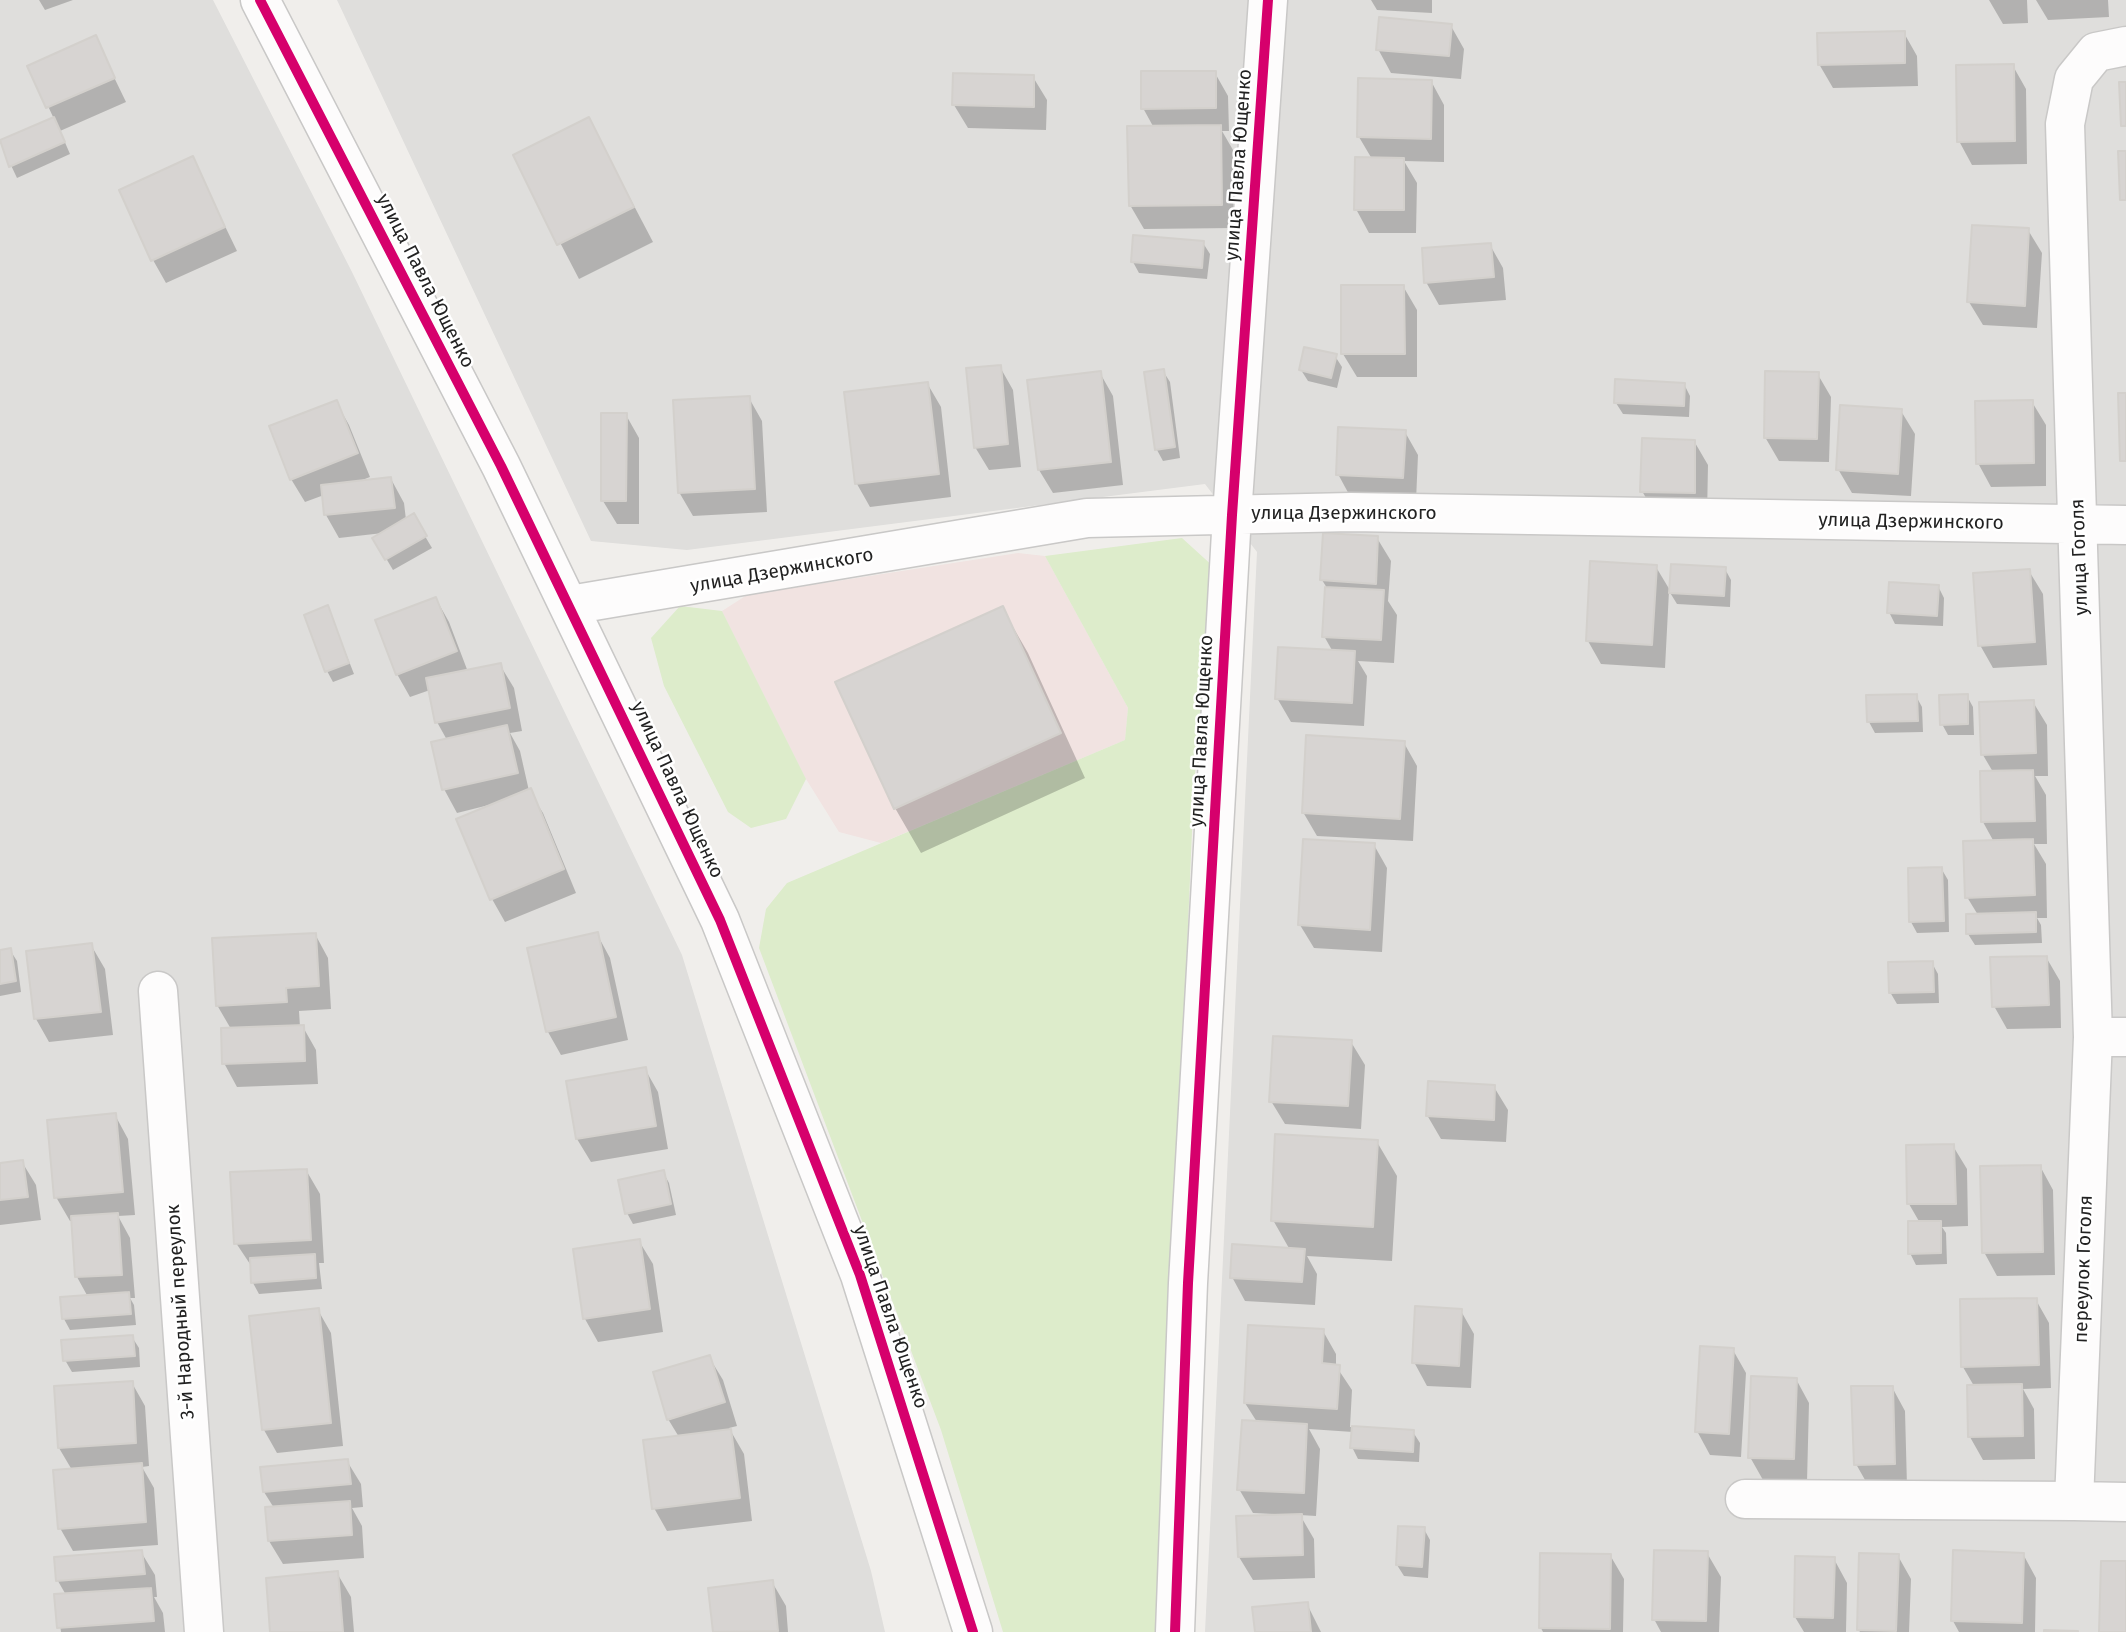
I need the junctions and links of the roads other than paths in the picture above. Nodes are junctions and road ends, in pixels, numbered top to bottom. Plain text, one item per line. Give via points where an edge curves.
1 (261, 0) edge
2 (1268, 0) edge
3 (2111, 49) edge
4 (1232, 515) junction
5 (2079, 525) junction
6 (2126, 525) edge
7 (570, 605) junction
8 (158, 992) dead end
9 (2109, 1037) edge
10 (1745, 1499) dead end
11 (2074, 1502) junction
12 (2126, 1502) edge
13 (204, 1632) edge
14 (973, 1632) edge
15 (1175, 1632) edge

1 - 7 street, улица Павла Ющенко
2 - 4 street, улица Павла Ющенко
3 - 5 street, улица Гоголя via 2074,79 2065,124
4 - 5 street, улица Дзержинского via 1351,512
4 - 7 street, улица Дзержинского via 1087,518
4 - 15 street, улица Павла Ющенко via 1188,1283
5 - 6 street, улица Дзержинского
5 - 9 street, улица Гоголя
7 - 14 street, улица Павла Ющенко via 720,920 860,1275
8 - 13 street, 3-й Народный переулок
9 - 11 street, переулок Гоголя
10 - 11 street
11 - 12 street

